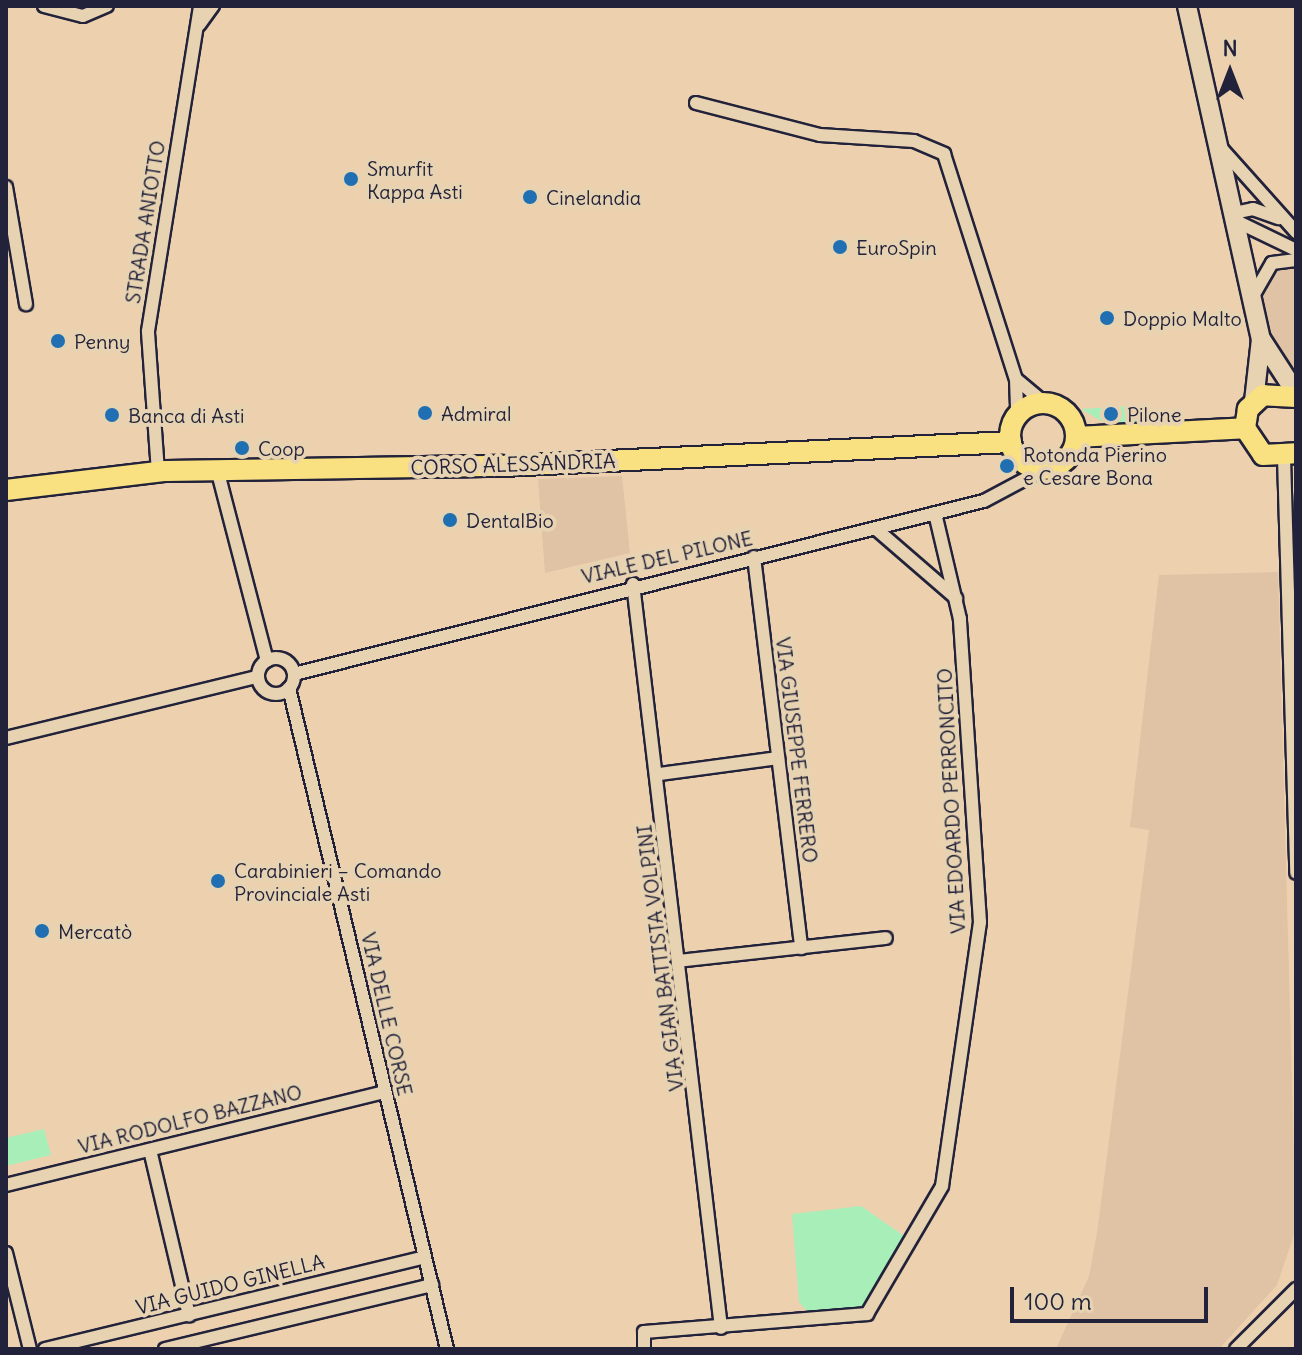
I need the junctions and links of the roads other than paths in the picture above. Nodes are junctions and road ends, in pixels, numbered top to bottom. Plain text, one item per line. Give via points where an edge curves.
1 (44, 6) edge
2 (107, 6) edge
3 (200, 6) edge
4 (213, 6) edge
5 (1187, 6) edge
6 (197, 28) junction
7 (696, 103) dead end
8 (1216, 140) junction
9 (6, 187) edge
10 (1235, 217) junction
11 (1292, 228) edge
12 (1296, 250) edge
13 (1296, 260) edge
14 (1252, 299) junction
15 (26, 304) dead end
16 (1261, 339) junction
17 (1016, 379) junction
18 (1296, 395) edge
19 (1254, 401) junction
20 (1046, 404) junction
21 (1017, 416) junction
22 (1245, 428) junction
23 (1076, 437) junction
24 (1011, 442) junction
25 (1290, 456) edge
26 (217, 469) junction
27 (1044, 469) junction
28 (158, 472) junction
29 (9, 487) edge
30 (935, 513) junction
31 (876, 529) junction
32 (754, 557) junction
33 (633, 584) junction
34 (956, 598) junction
35 (267, 661) junction
36 (294, 674) junction
37 (257, 677) junction
38 (289, 688) junction
39 (6, 738) edge
40 (778, 758) junction
41 (660, 774) junction
42 (1295, 834) edge
43 (1296, 873) edge
44 (886, 938) dead end
45 (801, 948) junction
46 (678, 961) junction
47 (385, 1092) junction
48 (150, 1150) junction
49 (6, 1185) edge
50 (6, 1253) edge
51 (425, 1257) junction
52 (432, 1285) junction
53 (1296, 1289) edge
54 (189, 1315) junction
55 (721, 1328) junction
56 (30, 1349) edge
57 (45, 1349) edge
58 (165, 1349) edge
59 (447, 1349) edge
60 (644, 1349) edge
61 (1236, 1349) edge

1 - 2 street via 83,16
3 - 6 street, STRADA ANIOTTO
4 - 6 street, STRADA ANIOTTO
5 - 8 street
6 - 28 street, STRADA ANIOTTO via 148,331
7 - 17 street via 820,135 914,141 944,154
8 - 10 street
8 - 11 street
9 - 15 street
10 - 11 street via 1253,209
10 - 12 street
10 - 14 street
13 - 14 street via 1272,263
14 - 16 street
16 - 18 street
16 - 19 street
17 - 20 street
17 - 21 street
18 - 19 main road via 1273,392
19 - 22 main road
20 - 21 main road
20 - 23 main road via 1071,419
21 - 24 main road
22 - 23 main road
22 - 25 main road via 1263,455
23 - 27 main road via 1063,463
24 - 26 main road, CORSO ALESSANDRIA via 502,466
24 - 27 main road via 1026,465
25 - 42 street
26 - 28 main road, CORSO ALESSANDRIA
26 - 35 street
27 - 30 street, VIALE DEL PILONE via 984,501
28 - 29 main road, CORSO ALESSANDRIA
30 - 31 street, VIALE DEL PILONE
30 - 34 street, VIA EDOARDO PERRONCITO
31 - 32 street, VIALE DEL PILONE
31 - 34 street
32 - 33 street, VIALE DEL PILONE
32 - 40 street, VIA GIUSEPPE FERRERO
33 - 36 street, VIALE DEL PILONE
33 - 41 street, VIA GIAN BATTISTA VOLPINI
34 - 55 street, VIA EDOARDO PERRONCITO via 980,922 942,1186 867,1314
35 - 36 street via 284,660
35 - 37 street
36 - 38 street
37 - 38 street via 272,695
37 - 39 street
38 - 47 street, VIA DELLE CORSE
40 - 41 street
40 - 45 street, VIA GIUSEPPE FERRERO
41 - 46 street, VIA GIAN BATTISTA VOLPINI
42 - 43 street
44 - 45 street
45 - 46 street
46 - 55 street, VIA GIAN BATTISTA VOLPINI
47 - 48 street, VIA RODOLFO BAZZANO
47 - 51 street, VIA DELLE CORSE
48 - 49 street, VIA RODOLFO BAZZANO
48 - 54 street
50 - 56 street
51 - 52 street, VIA DELLE CORSE
51 - 54 street, VIA GUIDO GINELLA
52 - 58 street
52 - 59 street, VIA DELLE CORSE
53 - 61 street
54 - 57 street, VIA GUIDO GINELLA
55 - 60 street, VIA EDOARDO PERRONCITO via 644,1332

